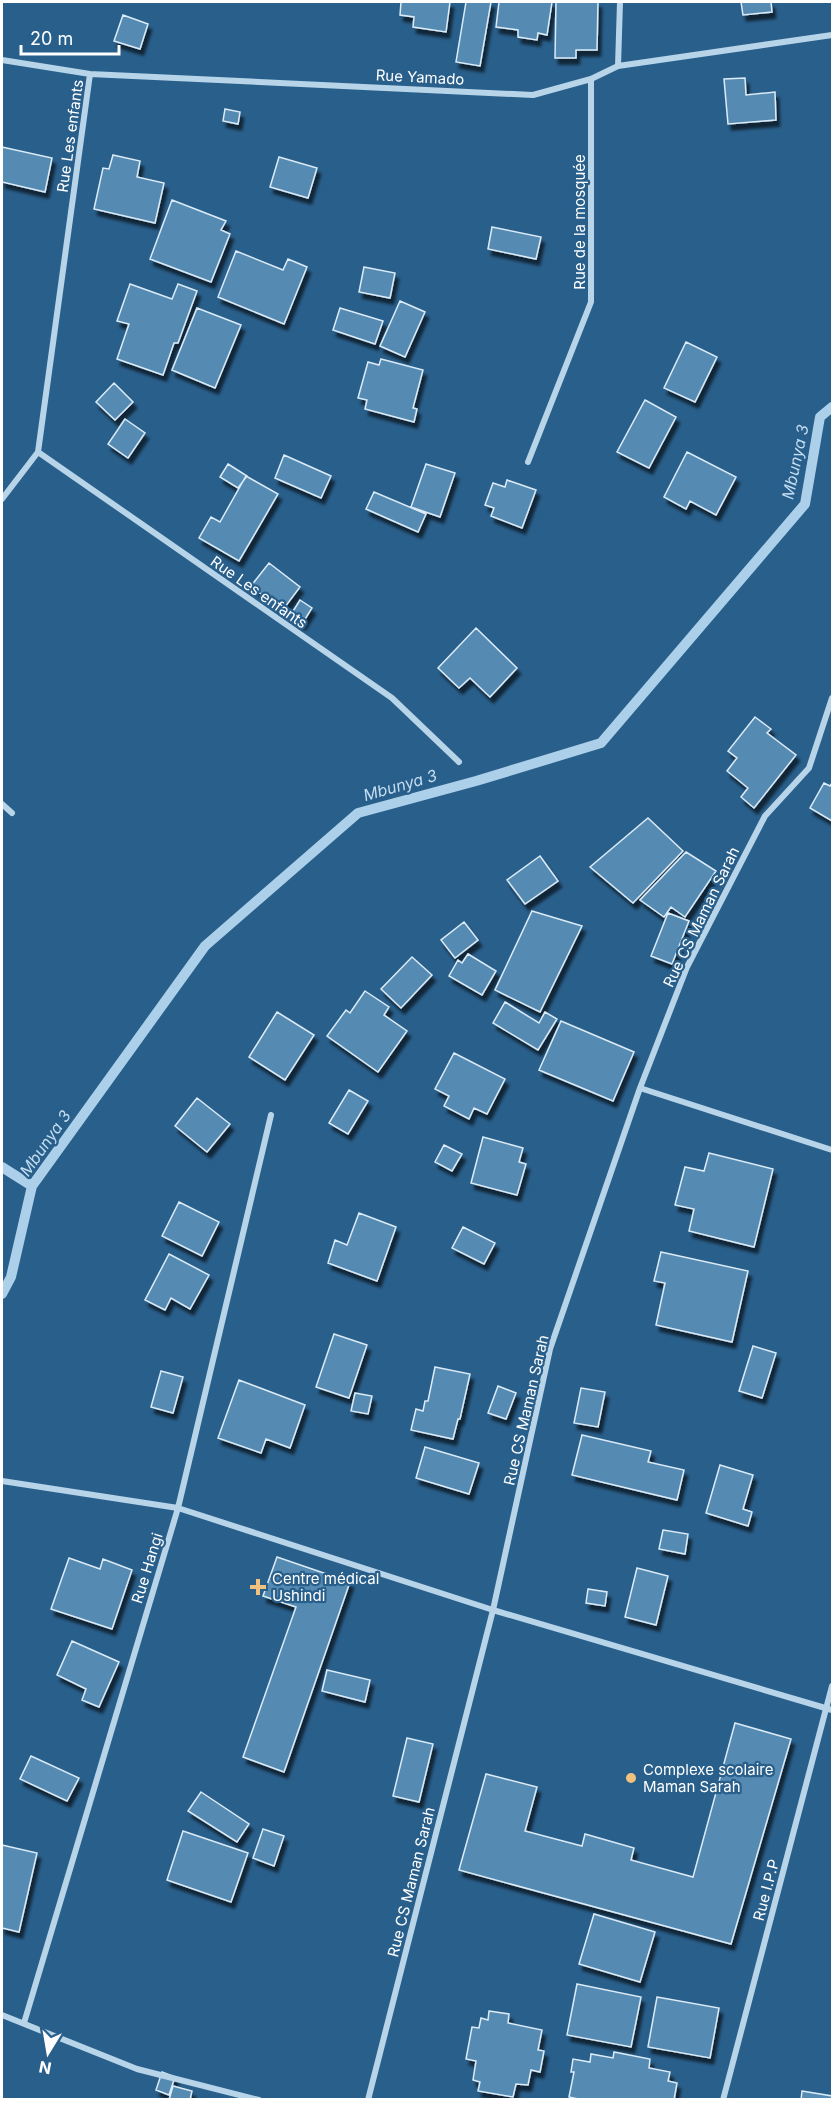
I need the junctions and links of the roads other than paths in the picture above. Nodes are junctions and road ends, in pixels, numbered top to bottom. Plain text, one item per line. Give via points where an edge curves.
1 (620, 2) edge
2 (832, 36) edge
3 (2, 60) edge
4 (618, 66) junction
5 (90, 74) junction
6 (591, 79) junction
7 (38, 452) junction
8 (528, 462) dead end
9 (2, 499) edge
10 (832, 698) edge
11 (459, 762) dead end
12 (2, 804) edge
13 (12, 813) dead end
14 (640, 1088) junction
15 (271, 1115) dead end
16 (832, 1150) edge
17 (2, 1481) edge
18 (178, 1508) junction
19 (493, 1610) junction
20 (832, 1686) edge
21 (830, 1709) edge
22 (2, 2014) edge
23 (24, 2023) junction
24 (259, 2100) edge
25 (368, 2100) edge
26 (723, 2100) edge

1 - 4 street
2 - 4 street, Rue Yamado
3 - 5 street, Rue Yamado
4 - 6 street, Rue Yamado
5 - 6 street, Rue Yamado via 533,94
5 - 7 street, Rue Les enfants
6 - 8 street, Rue de la mosquée via 591,302
7 - 9 street, Rue Les enfants
7 - 11 street, Rue Les enfants via 392,698
10 - 14 street, Rue CS Maman Sarah via 809,768 765,816 687,968
12 - 13 street
14 - 16 street
14 - 19 street, Rue CS Maman Sarah via 550,1349
15 - 18 street, Rue Hangi
17 - 18 street
18 - 19 street
18 - 23 street, Rue Hangi
19 - 21 street
19 - 25 street, Rue CS Maman Sarah
20 - 21 street, Rue I.P.P
21 - 26 street, Rue I.P.P
22 - 23 street
23 - 24 street via 137,2069

